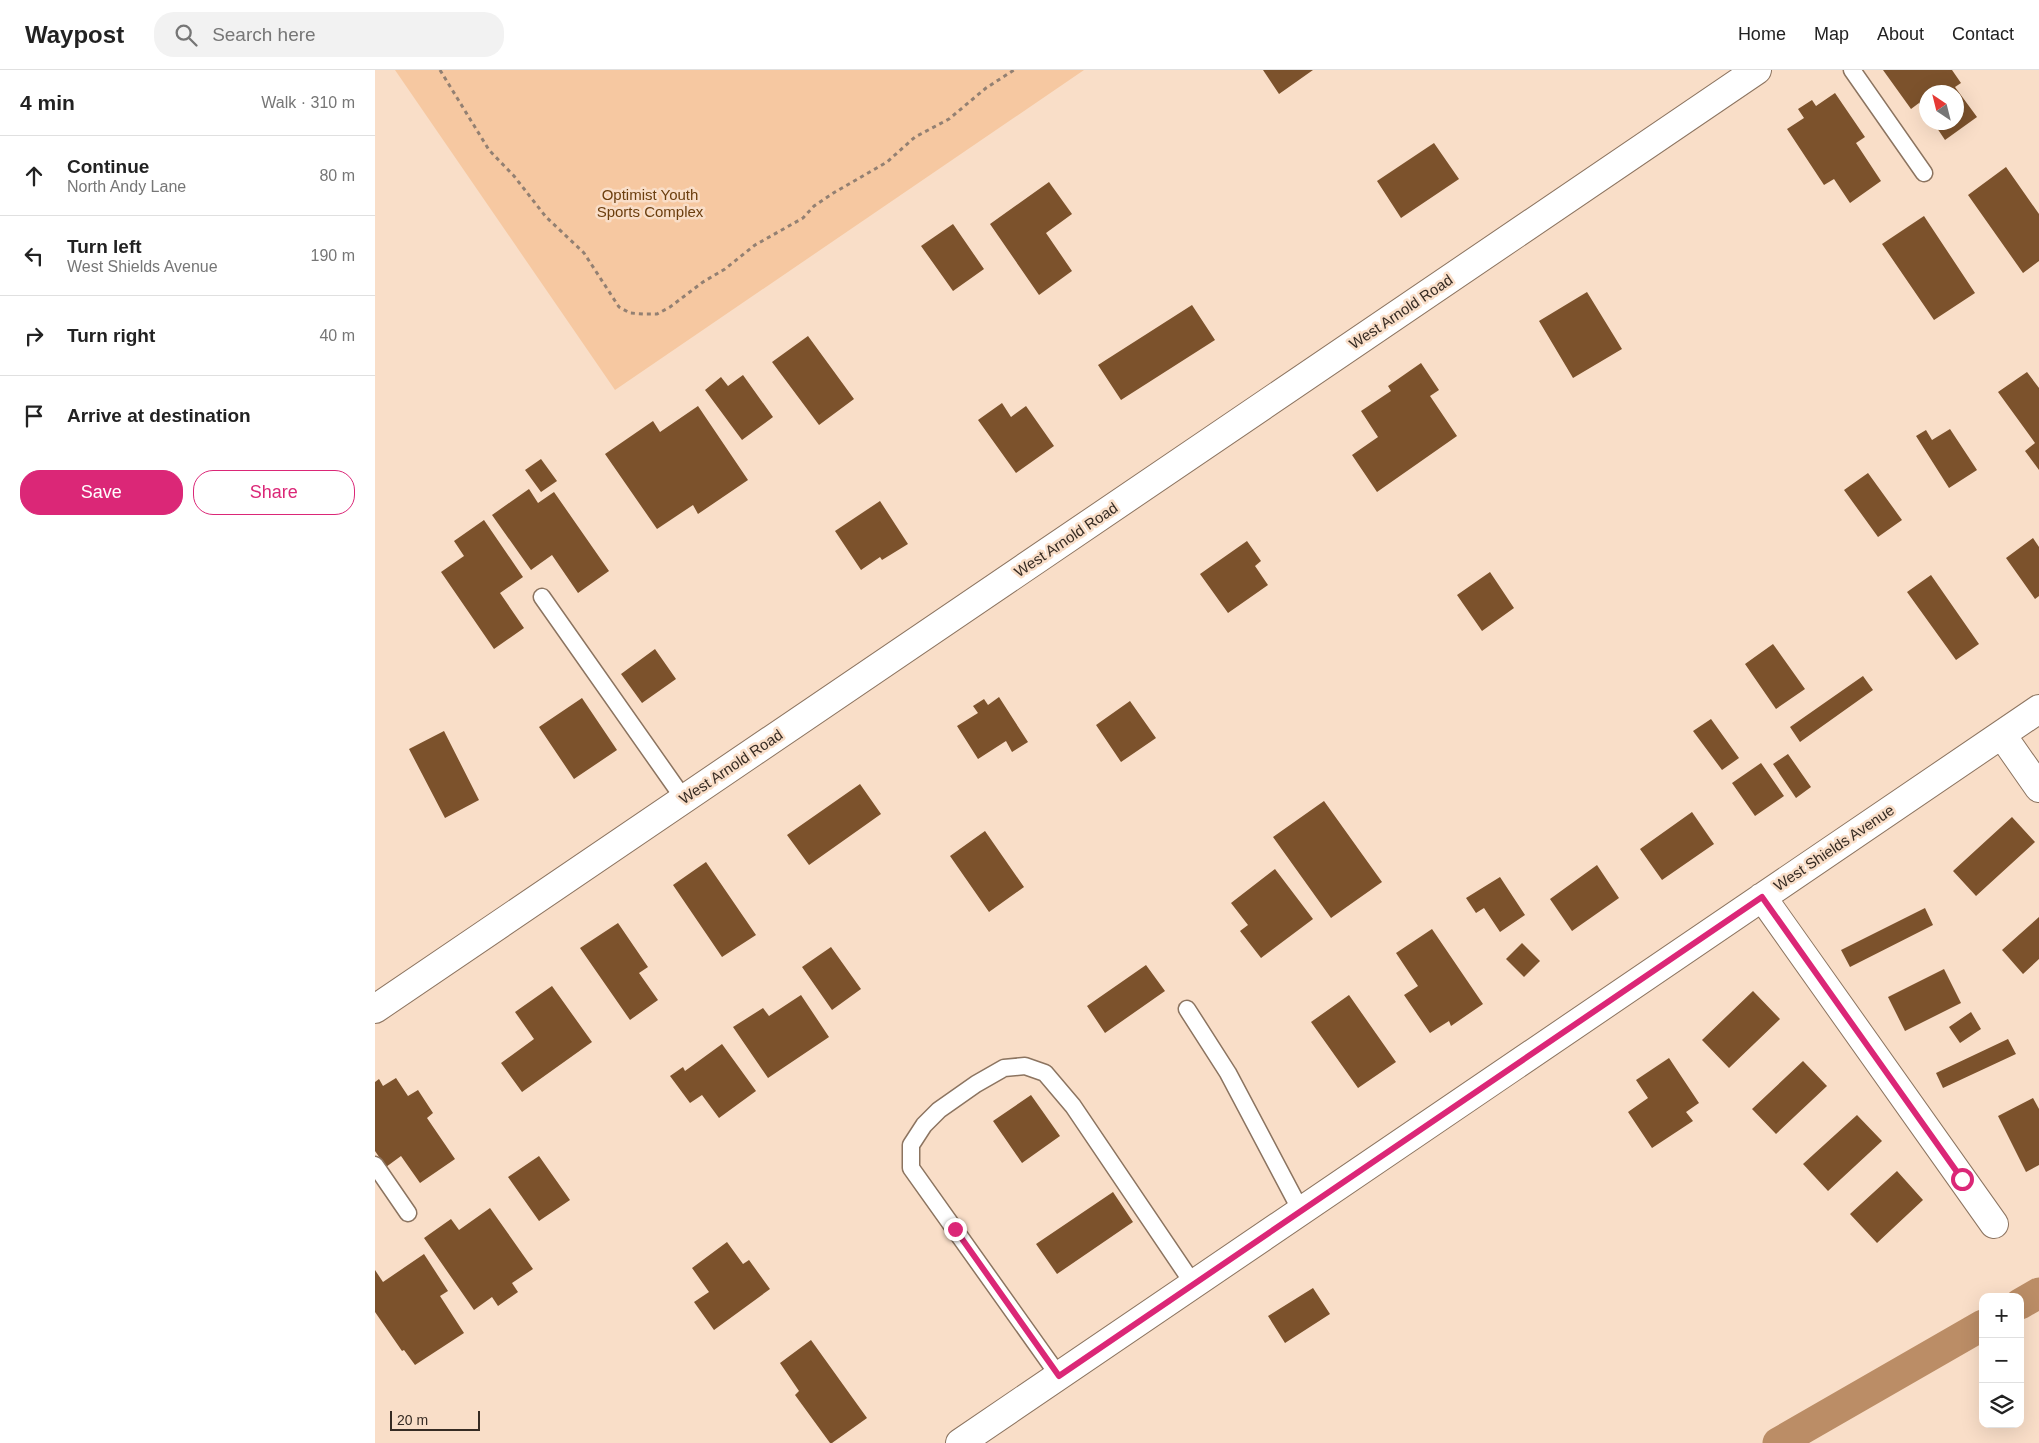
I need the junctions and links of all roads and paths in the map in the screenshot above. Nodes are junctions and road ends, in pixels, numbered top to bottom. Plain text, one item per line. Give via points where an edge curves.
1 (440, 70) edge
2 (1014, 70) edge
3 (1757, 70) edge
4 (1852, 70) edge
5 (1924, 173) dead end
6 (542, 597) dead end
7 (2039, 709) edge
8 (2001, 735) junction
9 (2039, 788) edge
10 (684, 799) junction
11 (1762, 897) junction
12 (375, 1009) edge
13 (1187, 1009) dead end
14 (375, 1165) edge
15 (1301, 1211) junction
16 (408, 1213) dead end
17 (1995, 1224) dead end
18 (1193, 1284) junction
19 (1059, 1376) junction
20 (960, 1443) edge

1 - 2 path via 489,150 518,180 546,217 584,254 619,307 631,314 657,314 669,307 755,245 803,218 835,192 887,162 915,137 949,119
3 - 10 street, West Arnold Road
4 - 5 lane
6 - 10 lane
7 - 8 street, West Shields Avenue
8 - 9 street
8 - 11 street, West Shields Avenue
10 - 12 street, West Arnold Road
11 - 15 street, West Shields Avenue
11 - 17 street
13 - 15 lane via 1228,1073
14 - 16 lane
15 - 18 street, West Shields Avenue
18 - 19 street, West Shields Avenue
18 - 19 lane via 1073,1106 1045,1073 1025,1066 1005,1068 976,1084 924,1125 911,1145 911,1168
19 - 20 street, West Shields Avenue

